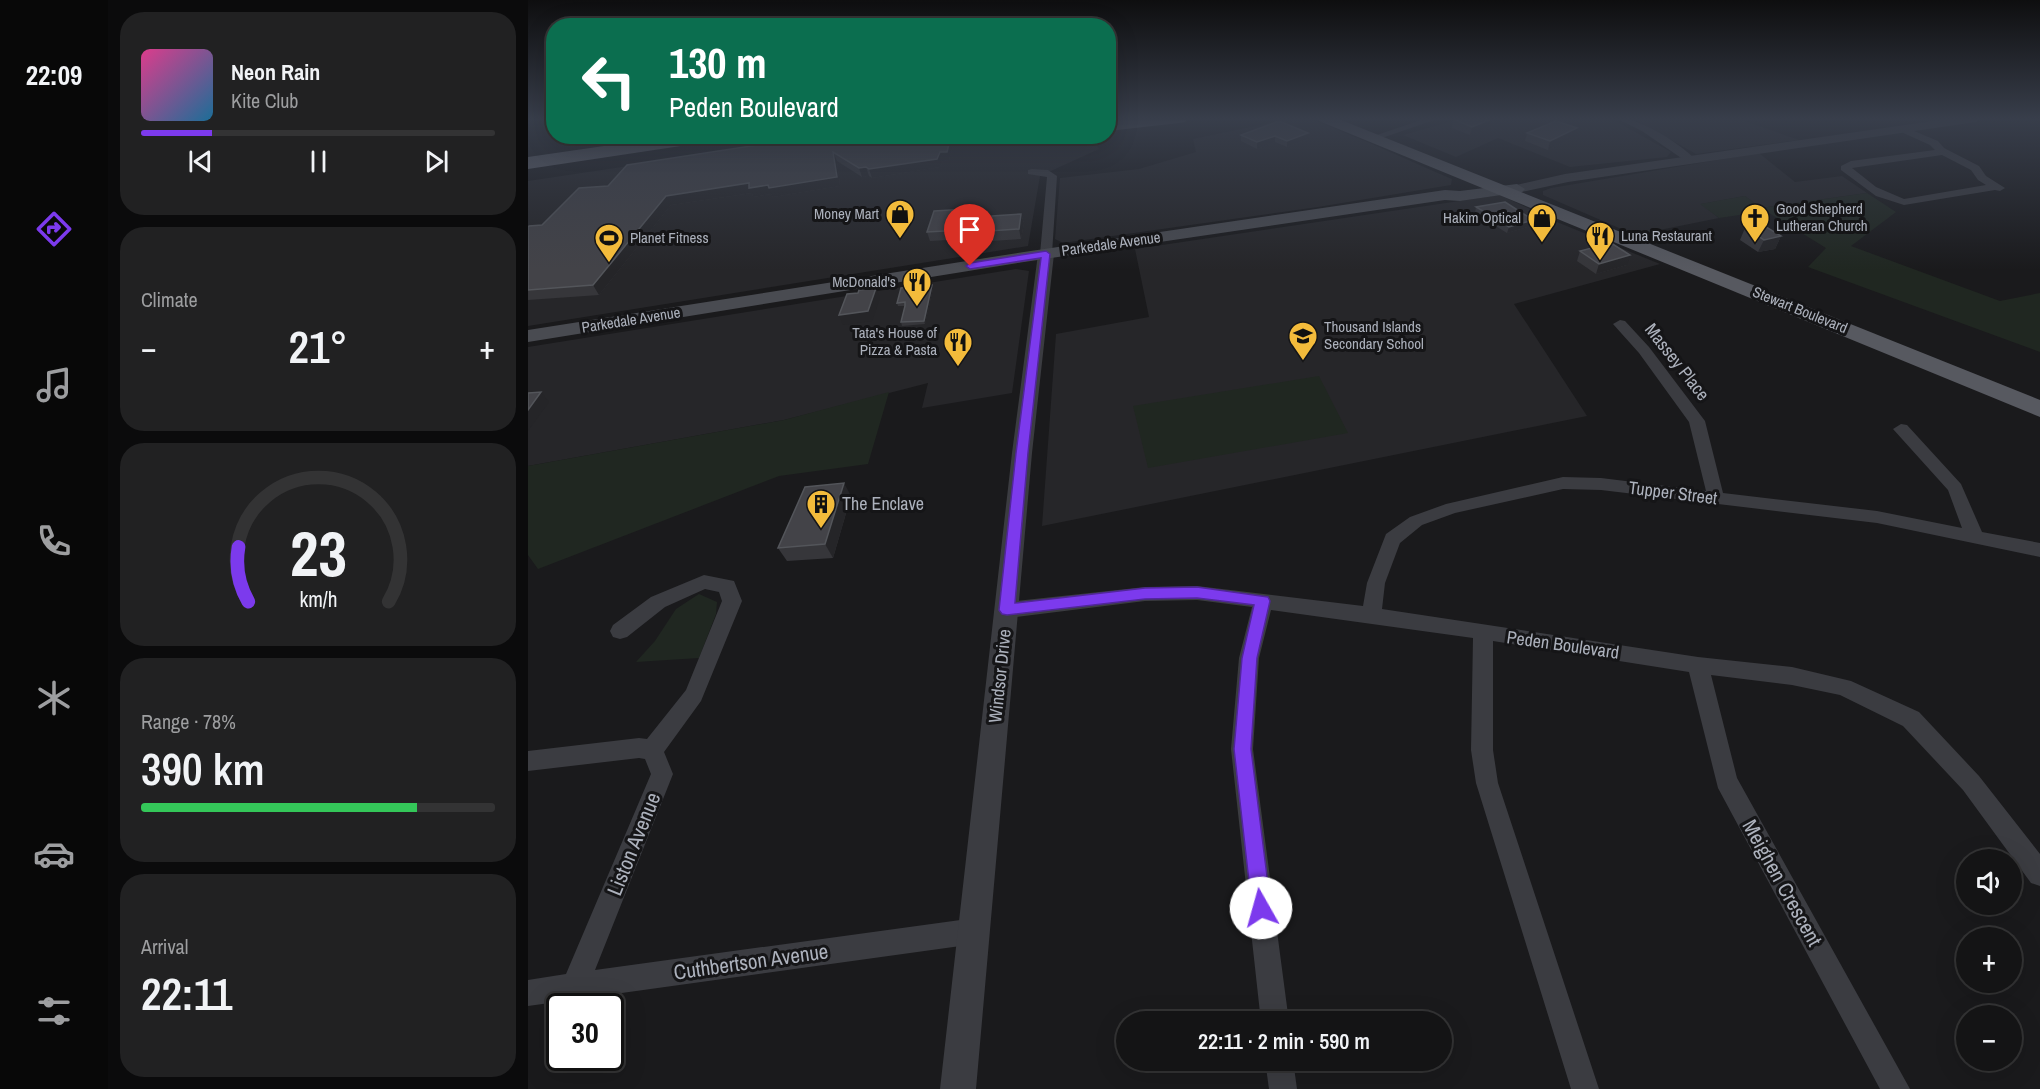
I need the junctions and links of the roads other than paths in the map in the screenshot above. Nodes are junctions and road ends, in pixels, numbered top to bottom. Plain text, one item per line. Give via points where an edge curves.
1 (1429, 169) edge
2 (1459, 169) edge
3 (1629, 169) edge
4 (1846, 169) edge
5 (1976, 169) edge
6 (1032, 172) dead end
7 (1455, 186) junction
8 (1503, 187) junction
9 (1046, 254) junction
10 (1620, 324) dead end
11 (528, 336) edge
12 (2040, 409) edge
13 (1901, 429) dead end
14 (1716, 497) junction
15 (1974, 535) junction
16 (2040, 550) edge
17 (1263, 601) junction
18 (1007, 610) junction
19 (1372, 615) junction
20 (620, 631) dead end
21 (1483, 633) junction
22 (1698, 665) junction
23 (652, 750) junction
24 (528, 761) edge
25 (2040, 874) edge
26 (975, 931) junction
27 (574, 986) junction
28 (528, 993) edge
29 (1274, 1011) edge
30 (1281, 1071) edge
31 (958, 1089) edge
32 (1283, 1089) edge
33 (1585, 1089) edge
34 (1896, 1089) edge

1 - 7 main road, Stewart Boulevard
2 - 8 main road, Stewart Boulevard
3 - 8 street, Parkedale Avenue via 1559,182
4 - 5 street via 1893,200 2002,189 1982,178
6 - 9 street, Windsor Drive via 1052,176
7 - 8 main road, Stewart Boulevard
7 - 8 main road, Parkedale Avenue via 1461,196
7 - 9 main road, Parkedale Avenue
8 - 12 main road, Stewart Boulevard via 1544,208
9 - 11 main road, Parkedale Avenue
9 - 18 street, Windsor Drive
10 - 14 street, Massey Place via 1697,421
13 - 15 street via 1955,488
14 - 15 street, Tupper Street via 1877,517
14 - 19 street, Tupper Street via 1563,483 1452,508 1416,521 1392,539 1376,583
15 - 16 street, Tupper Street
17 - 18 street, Peden Boulevard via 1197,593 1145,594
17 - 19 street, Peden Boulevard
17 - 29 street via 1249,658 1242,749
18 - 26 street, Windsor Drive
19 - 21 street, Peden Boulevard
20 - 23 street via 658,602 704,582 727,586 732,601 694,695
21 - 22 street, Peden Boulevard
21 - 33 street via 1482,750 1487,783
22 - 25 street, Peden Boulevard via 1792,676 1844,687 1911,719 1971,783
22 - 34 street, Meighen Crescent via 1726,781
23 - 24 street via 639,748
23 - 27 street, Liston Avenue via 662,774
26 - 27 street, Cuthbertson Avenue
26 - 31 street, Windsor Drive
27 - 28 street, Cuthbertson Avenue
30 - 32 street

